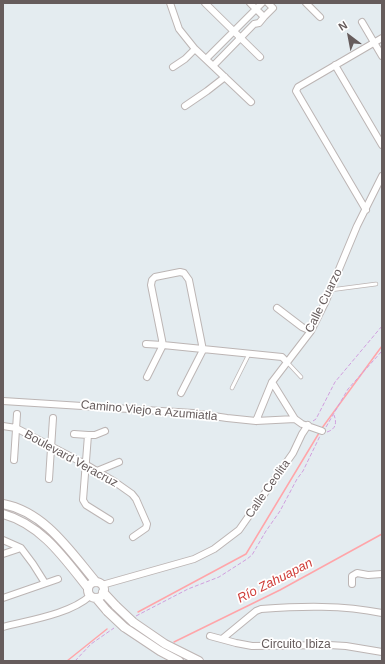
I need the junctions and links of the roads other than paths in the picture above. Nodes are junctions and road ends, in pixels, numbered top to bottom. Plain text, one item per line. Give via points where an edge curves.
1 (170, 3) edge
2 (205, 3) edge
3 (250, 3) edge
4 (262, 3) edge
5 (268, 3) edge
6 (306, 3) edge
7 (275, 5) edge
8 (255, 8) junction
9 (247, 17) junction
10 (264, 17) junction
11 (320, 17) dead end
12 (362, 22) dead end
13 (254, 24) junction
14 (233, 31) junction
15 (240, 38) junction
16 (382, 38) edge
17 (375, 43) junction
18 (195, 49) junction
19 (382, 56) edge
20 (260, 57) dead end
21 (206, 59) junction
22 (335, 65) junction
23 (173, 66) dead end
24 (213, 66) junction
25 (225, 77) junction
26 (251, 102) dead end
27 (185, 106) dead end
28 (382, 145) edge
29 (382, 176) edge
30 (366, 210) junction
31 (376, 284) dead end
32 (330, 290) junction
33 (277, 308) dead end
34 (311, 331) junction
35 (146, 344) dead end
36 (163, 345) junction
37 (203, 350) junction
38 (249, 354) junction
39 (287, 362) junction
40 (147, 377) dead end
41 (301, 377) dead end
42 (272, 382) junction
43 (232, 388) dead end
44 (181, 393) dead end
45 (3, 401) edge
46 (17, 414) dead end
47 (53, 418) dead end
48 (295, 419) junction
49 (256, 421) junction
50 (3, 426) edge
51 (16, 428) junction
52 (105, 430) dead end
53 (74, 434) dead end
54 (88, 435) junction
55 (51, 447) junction
56 (14, 460) dead end
57 (118, 462) dead end
58 (86, 464) junction
59 (97, 471) junction
60 (49, 479) dead end
61 (3, 504) edge
62 (3, 514) edge
63 (110, 520) dead end
64 (133, 538) dead end
65 (3, 540) edge
66 (21, 548) junction
67 (3, 554) edge
68 (382, 574) edge
69 (58, 579) dead end
70 (45, 583) junction
71 (352, 584) dead end
72 (100, 586) junction
73 (91, 594) junction
74 (3, 598) edge
75 (382, 613) edge
76 (3, 627) edge
77 (210, 636) dead end
78 (222, 639) junction
79 (382, 652) edge
80 (179, 661) edge
81 (198, 661) edge

1 - 18 street via 178,29
2 - 14 street
3 - 8 street
4 - 8 street
5 - 7 street
6 - 11 street
7 - 10 street
8 - 9 street
8 - 10 street
9 - 13 street
9 - 14 street
10 - 13 street via 259,23
12 - 17 street
13 - 15 street
14 - 15 street
14 - 21 street
15 - 20 street
15 - 24 street
16 - 17 street
17 - 19 street
17 - 22 street
18 - 21 street
18 - 23 street
21 - 24 street
22 - 28 street
22 - 30 street via 298,87 296,91
24 - 25 street
25 - 26 street
25 - 27 street
29 - 30 street, Calle Cuarzo
30 - 32 street, Calle Cuarzo
31 - 32 lane
32 - 34 street, Calle Cuarzo
33 - 34 street
34 - 39 street, Calle Cuarzo
35 - 36 street
36 - 37 street
36 - 37 street via 151,284 155,277 180,272 189,280
36 - 40 street
37 - 38 street
37 - 44 street
38 - 39 street via 282,358
38 - 43 lane
39 - 41 lane
39 - 42 street, Calle Cuarzo
42 - 48 street
42 - 49 street, Calle Cuarzo
45 - 49 street, Camino Viejo a Azumiatla via 193,412
46 - 51 street
47 - 55 street
48 - 49 street, Camino Viejo a Azumiatla
48 - 72 street, Calle Ceolita via 316,428 302,434 293,453 239,530 214,549 194,559
50 - 51 street, Boulevard Veracruz
51 - 55 street, Boulevard Veracruz
51 - 56 street
52 - 54 street
53 - 54 street
54 - 58 street
55 - 58 street, Boulevard Veracruz
55 - 60 street
57 - 59 street
58 - 59 street, Boulevard Veracruz
58 - 63 street via 83,503
59 - 64 street, Boulevard Veracruz via 136,499 147,524 146,528
61 - 72 street via 19,508 41,521
62 - 73 street via 24,522 49,540
65 - 66 street
66 - 67 street
66 - 70 street
68 - 71 street via 358,573 352,576
69 - 70 street
70 - 74 street
72 - 73 street via 92,583
72 - 73 street via 99,597
72 - 81 street, bridge via 133,622 165,644
73 - 76 street via 84,601 64,610
73 - 80 street, bridge via 124,627
75 - 78 street via 328,607 261,609
77 - 78 street, Circuito Ibiza
78 - 79 street, Circuito Ibiza via 252,646 329,645

